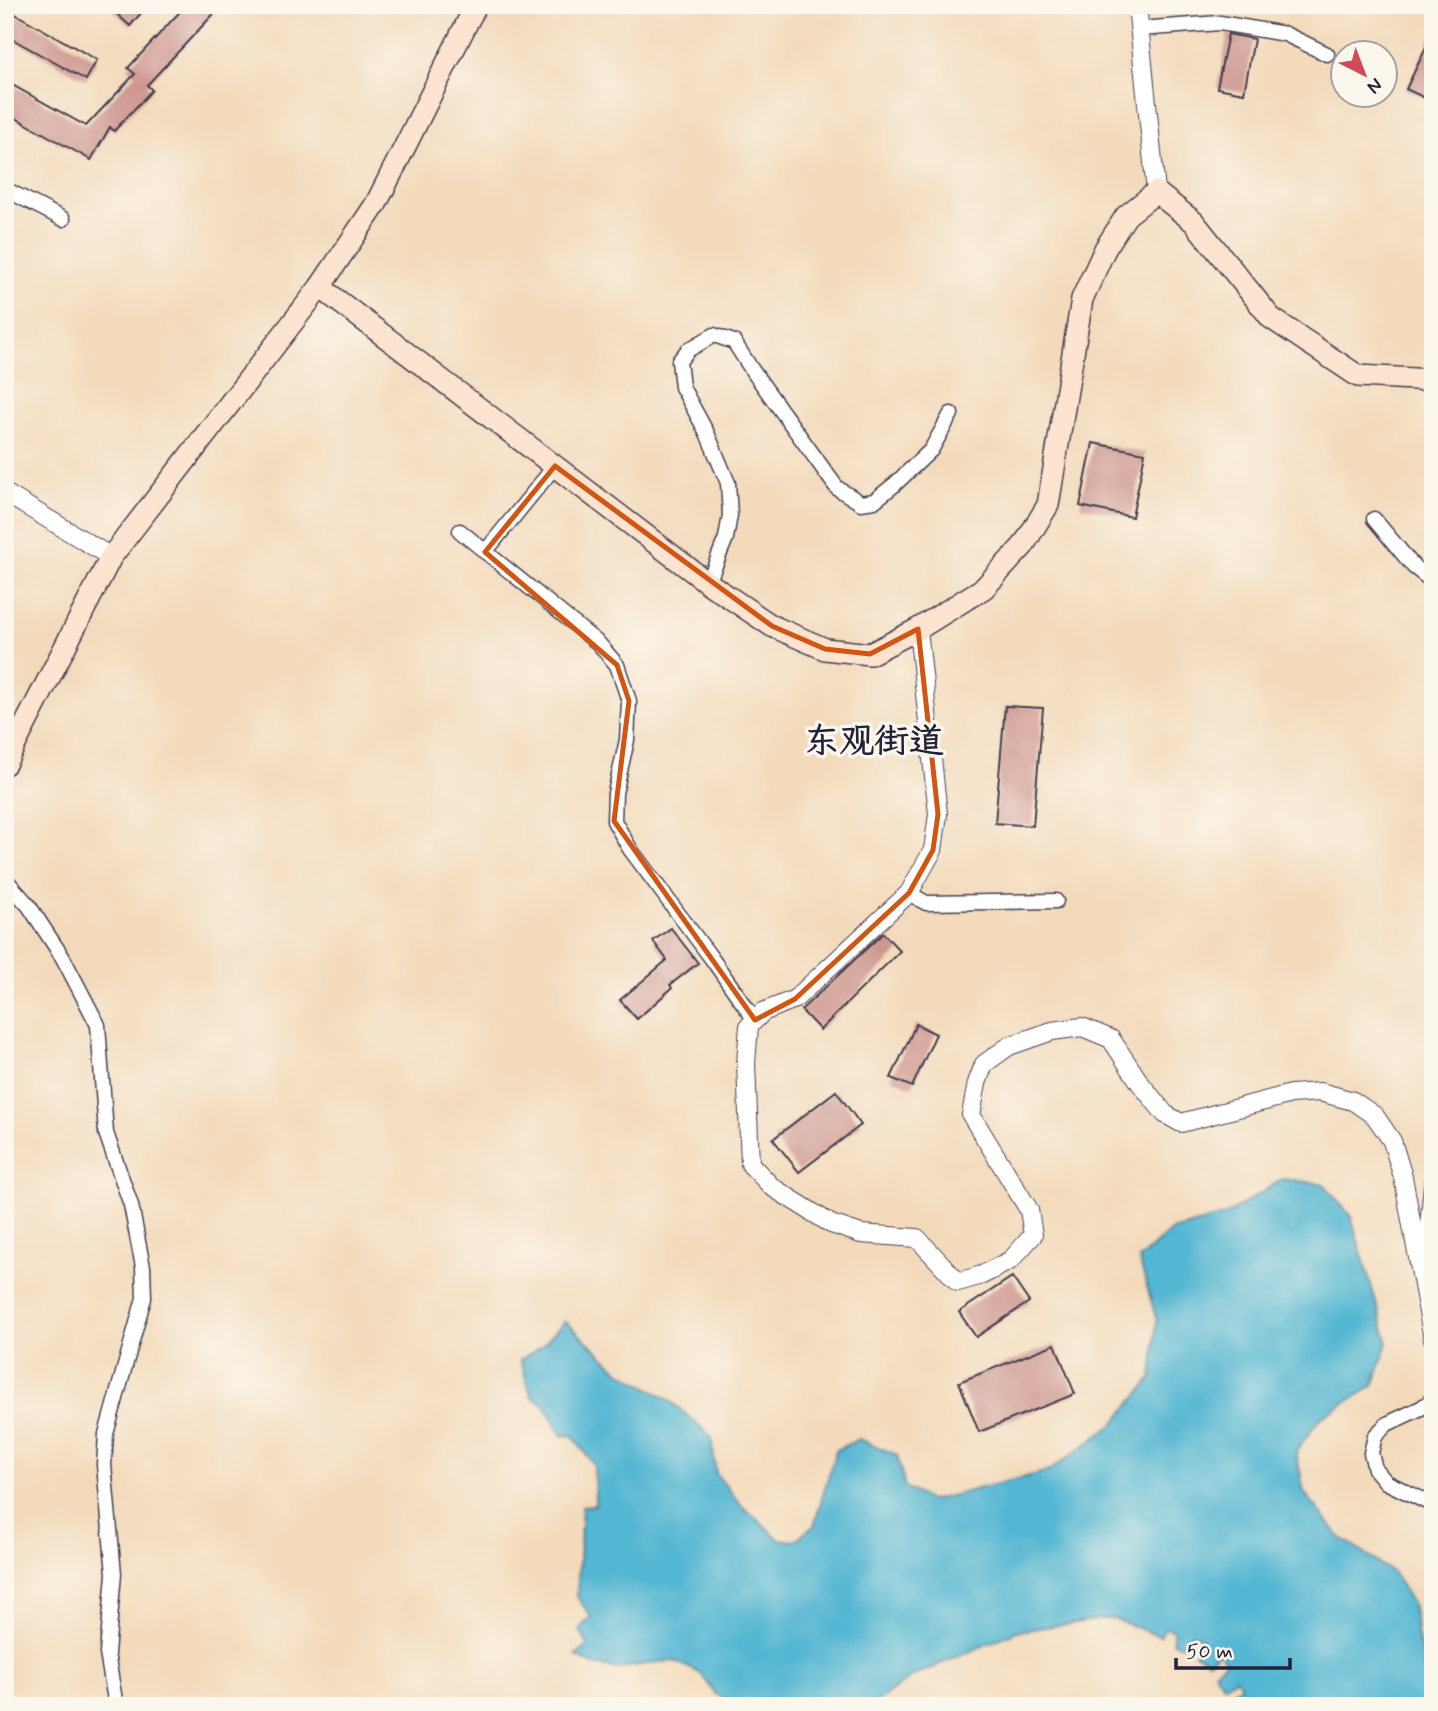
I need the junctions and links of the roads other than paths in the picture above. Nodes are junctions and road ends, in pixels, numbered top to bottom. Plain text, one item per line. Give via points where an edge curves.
1 (476, 5) edge
2 (1136, 5) edge
3 (1139, 29) junction
4 (1328, 54) dead end
5 (5, 189) edge
6 (1156, 192) junction
7 (63, 219) dead end
8 (320, 287) junction
9 (1433, 380) edge
10 (951, 414) dead end
11 (555, 466) junction
12 (5, 493) edge
13 (1374, 519) dead end
14 (460, 531) dead end
15 (485, 552) junction
16 (111, 556) junction
17 (708, 583) junction
18 (1433, 584) edge
19 (918, 629) junction
20 (5, 764) edge
21 (5, 879) edge
22 (909, 893) junction
23 (1056, 901) dead end
24 (755, 1020) junction
25 (1433, 1185) edge
26 (1433, 1263) edge
27 (1433, 1339) edge
28 (1433, 1399) edge
29 (1433, 1505) edge
30 (116, 1706) edge

1 - 8 main road via 376,204
2 - 3 street
3 - 4 street via 1220,23 1285,34
3 - 6 street
5 - 7 street
6 - 9 main road via 1194,222 1271,318 1358,376
6 - 19 main road via 1126,216 1082,299 1048,505 1023,547 984,588
8 - 11 main road
8 - 16 main road
10 - 17 street via 931,450 894,485 874,500 861,503 837,488 734,342 714,335 688,350 679,360 682,387 728,483 726,538
11 - 15 street
11 - 17 main road
12 - 16 street
13 - 18 street
14 - 15 street
15 - 24 street via 598,644 617,665 629,701 614,821 629,849
16 - 20 main road
17 - 19 main road via 772,626 825,649 870,654
19 - 22 street via 938,814 933,850
21 - 30 street via 63,958 99,1025 106,1133 131,1205 143,1267 144,1298 106,1434 104,1465 114,1574 107,1653
22 - 23 street via 926,903
22 - 24 street via 795,999
24 - 27 street via 749,1026 746,1063 750,1164 772,1187 831,1224 860,1234 918,1238 958,1282 1011,1260 1033,1235 1029,1210 971,1115 984,1065 1009,1046 1052,1031 1082,1027 1111,1039 1165,1114 1181,1123 1291,1094 1320,1092 1353,1101 1375,1116 1392,1141
25 - 26 street via 1428,1237
28 - 29 street via 1387,1424 1375,1436 1371,1453 1375,1469 1386,1482

